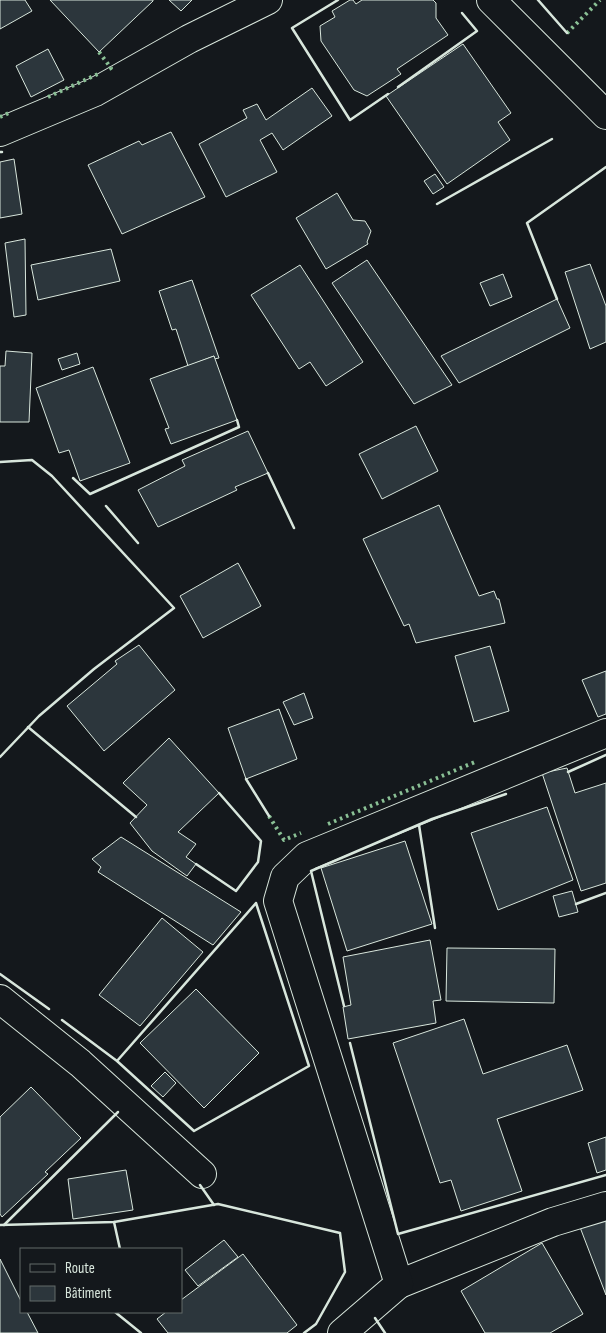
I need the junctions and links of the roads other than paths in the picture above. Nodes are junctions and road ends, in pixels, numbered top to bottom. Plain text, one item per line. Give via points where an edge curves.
1 (268, 0) edge
2 (491, 0) edge
3 (606, 115) edge
4 (0, 132) edge
5 (606, 733) edge
6 (0, 999) edge
7 (202, 1174) dead end
8 (606, 1206) edge
9 (399, 1284) junction
10 (342, 1333) edge

1 - 4 street via 189,39 95,92
2 - 3 street
5 - 9 street via 306,856 285,877 278,901
6 - 7 street via 80,1063
8 - 9 street via 553,1222
9 - 10 street

